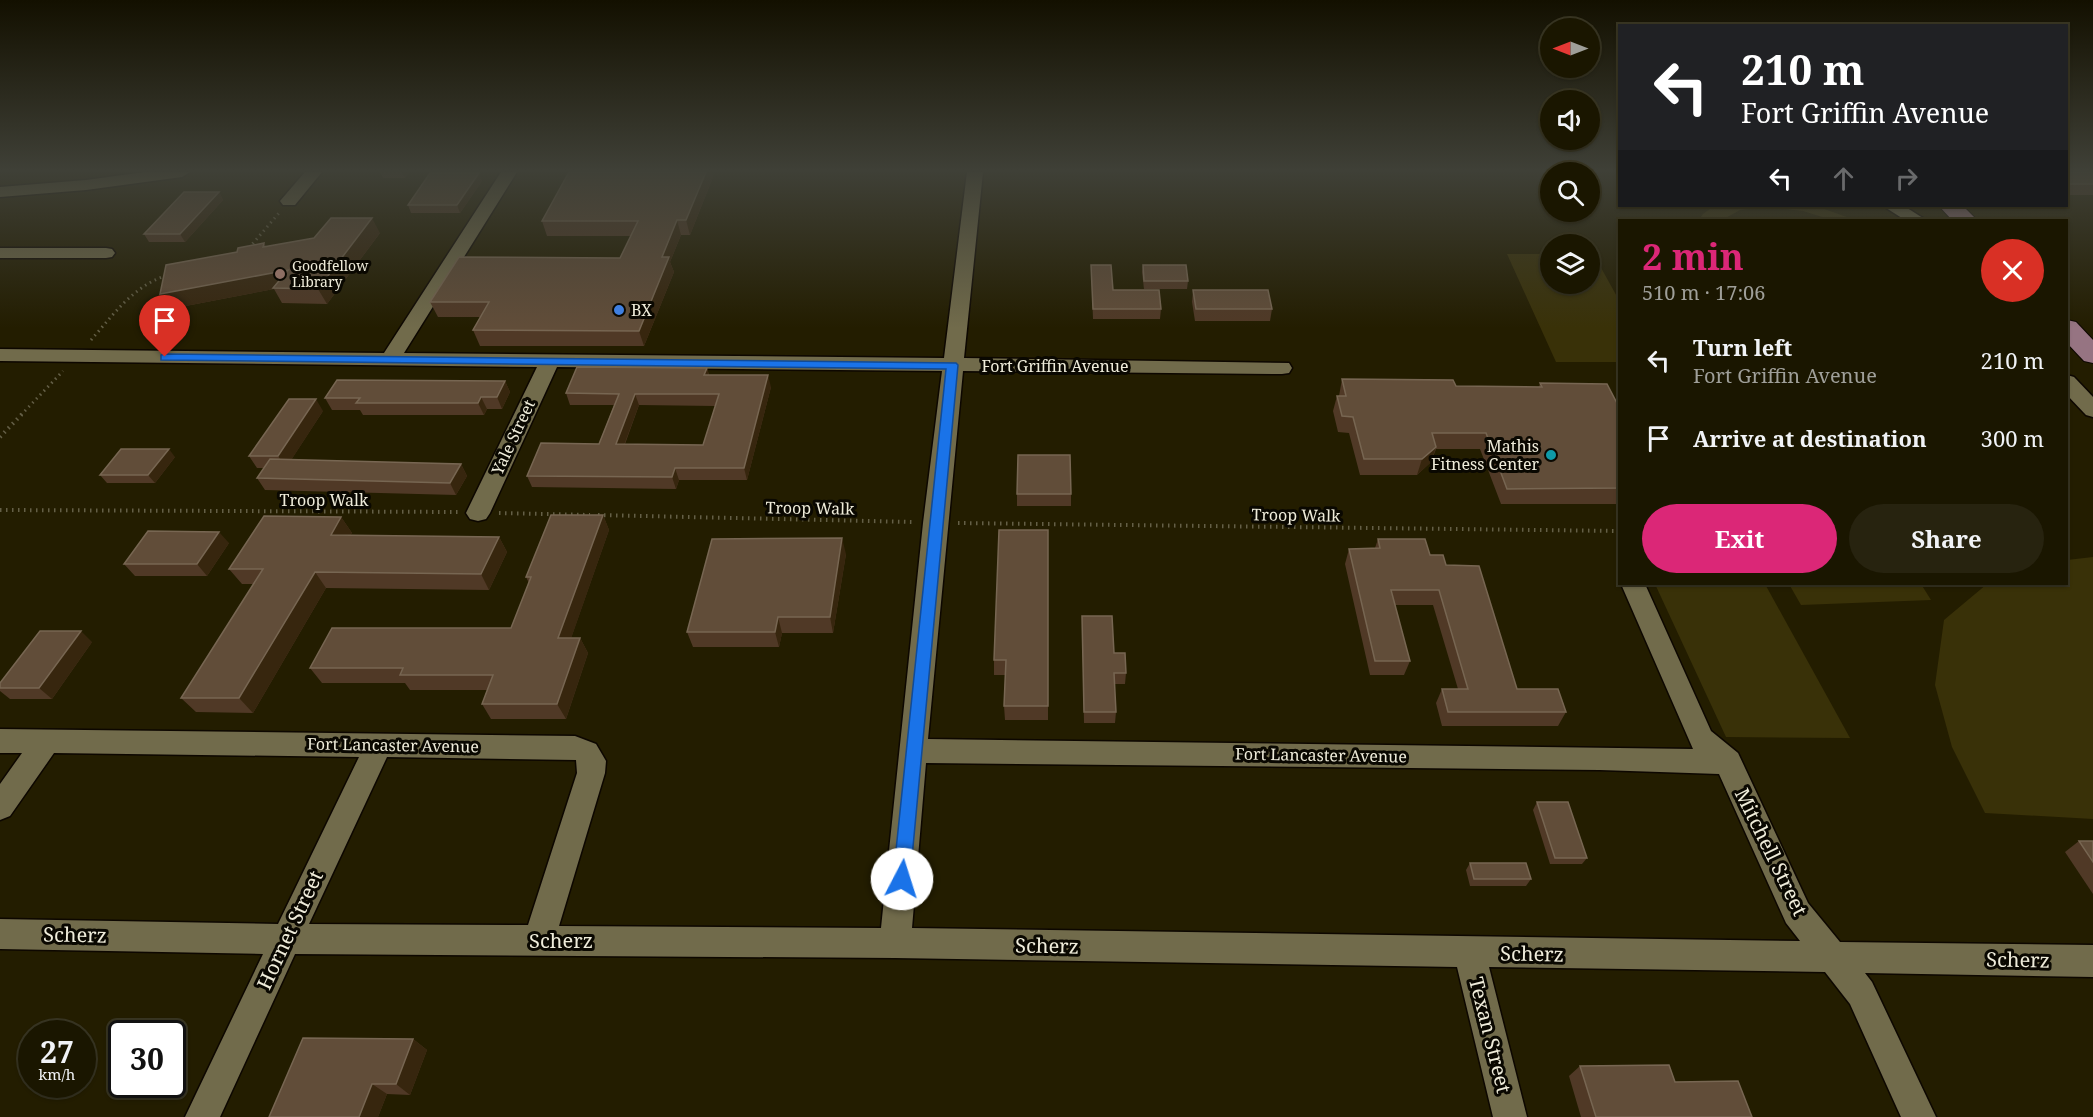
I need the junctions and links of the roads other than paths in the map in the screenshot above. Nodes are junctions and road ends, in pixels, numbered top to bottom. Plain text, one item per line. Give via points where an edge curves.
1 (476, 224) edge
2 (969, 224) edge
3 (0, 253) edge
4 (106, 253) dead end
5 (2068, 329) edge
6 (2093, 355) edge
7 (0, 356) edge
8 (389, 360) junction
9 (549, 362) junction
10 (952, 365) junction
11 (1282, 368) dead end
12 (2068, 383) edge
13 (2093, 410) edge
14 (478, 513) road end
15 (1633, 585) edge
16 (0, 741) edge
17 (46, 742) junction
18 (379, 744) junction
19 (914, 751) junction
20 (1728, 762) junction
21 (0, 807) edge
22 (0, 934) edge
23 (285, 939) junction
24 (539, 941) junction
25 (896, 943) junction
26 (1470, 953) junction
27 (1832, 957) junction
28 (2093, 961) edge
29 (202, 1117) edge
30 (1510, 1117) edge
31 (1919, 1117) edge

1 - 8 street
2 - 10 street
3 - 4 street
5 - 6 main road
7 - 8 street, Fort Griffin Avenue
8 - 9 street, Fort Griffin Avenue
9 - 10 street, Fort Griffin Avenue
9 - 14 street, Yale Street
10 - 11 street, Fort Griffin Avenue
10 - 19 street
12 - 13 street
15 - 20 street, Mitchell Street via 1701,739
16 - 17 street, Fort Lancaster Avenue
17 - 18 street, Fort Lancaster Avenue
17 - 21 street
18 - 23 street, Hornet Street
18 - 24 street, Fort Lancaster Avenue via 575,748 586,752 592,761 591,773
19 - 20 street, Fort Lancaster Avenue
19 - 25 street
20 - 27 street, Mitchell Street via 1797,913
22 - 23 street, Scherz
23 - 24 street, Scherz
23 - 29 street, Hornet Street
24 - 25 street, Scherz
25 - 26 street, Scherz
26 - 27 street, Scherz
26 - 30 street, Texan Street
27 - 28 street, Scherz
27 - 31 street, Mitchell Street via 1861,993

